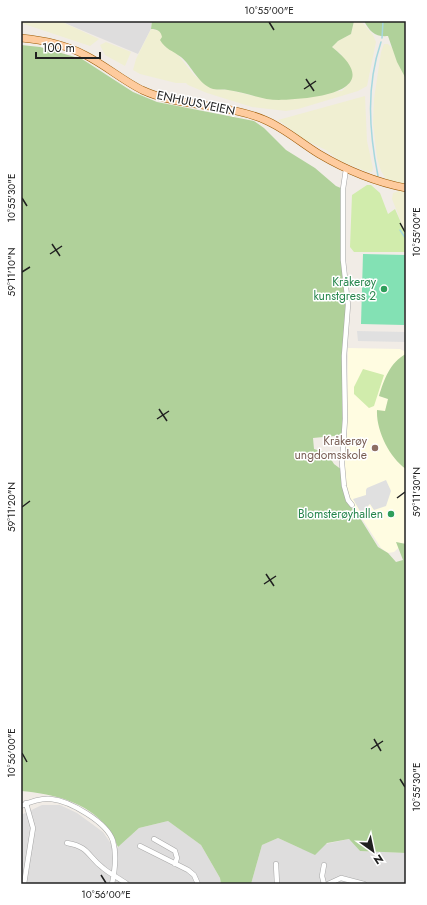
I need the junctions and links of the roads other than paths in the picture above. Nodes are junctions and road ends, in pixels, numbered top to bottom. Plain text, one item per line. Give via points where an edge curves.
1 (21, 38) edge
2 (346, 169) junction
3 (406, 188) edge
4 (352, 505) dead end
5 (24, 805) edge
6 (154, 839) dead end
7 (67, 843) dead end
8 (140, 846) dead end
9 (175, 864) junction
10 (276, 864) dead end
11 (324, 865) dead end
12 (114, 875) junction
13 (24, 884) edge
14 (112, 884) edge
15 (127, 884) edge
16 (198, 884) edge
17 (277, 884) edge
18 (324, 884) edge
19 (328, 884) edge
20 (364, 884) edge

1 - 2 main road, ENHUUSVEIEN via 74,50 132,85 154,95 247,113 266,120
2 - 3 main road, ENHUUSVEIEN
2 - 4 street via 343,189 343,260 348,305 344,356 345,419 342,463 344,486
5 - 12 street via 36,800 51,799 72,805 91,817 113,840
5 - 13 street via 33,828
6 - 9 street via 175,851
7 - 12 street via 87,850 98,864
8 - 9 street
9 - 16 street via 194,875
10 - 17 street
11 - 18 street
12 - 14 street
12 - 15 street
19 - 20 street via 341,878

